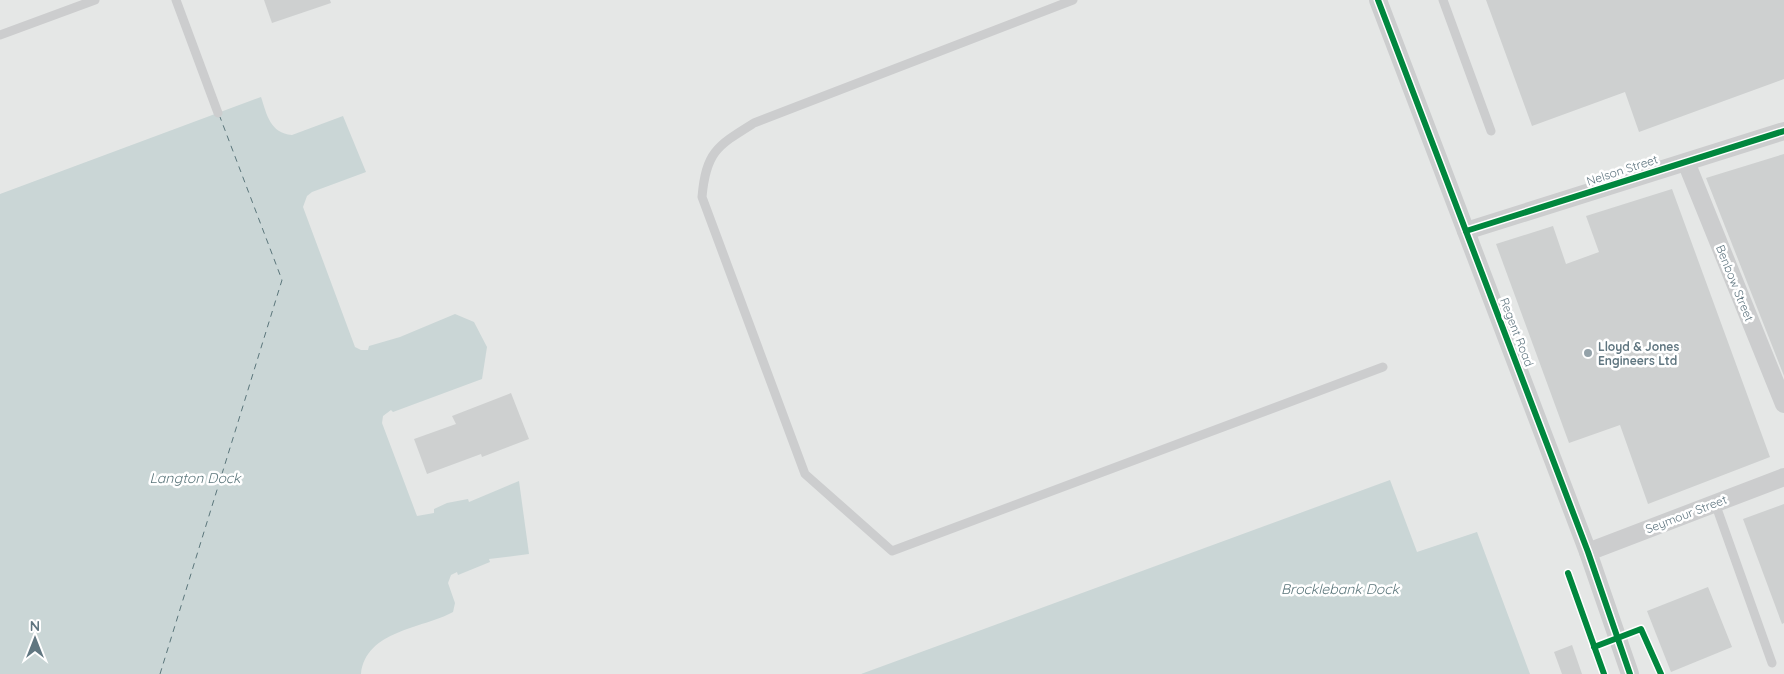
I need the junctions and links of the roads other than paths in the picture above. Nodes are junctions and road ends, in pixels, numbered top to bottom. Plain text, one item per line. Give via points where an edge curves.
1 (95, 0) edge
2 (176, 0) edge
3 (1073, 0) edge
4 (1378, 0) edge
5 (1443, 0) edge
6 (0, 35) edge
7 (218, 113) dead end
8 (1491, 131) dead end
9 (1784, 131) edge
10 (1686, 162) junction
11 (1466, 231) junction
12 (1383, 367) dead end
13 (1784, 404) edge
14 (1784, 477) edge
15 (1715, 504) junction
16 (1588, 552) junction
17 (1772, 663) dead end
18 (1630, 674) edge

1 - 6 lane
2 - 7 lane
3 - 12 lane via 754,123 720,144 704,172 702,197 805,474 892,551
4 - 11 street, Regent Road
5 - 8 lane
9 - 10 street, Nelson Street
10 - 11 street, Nelson Street
10 - 13 street, Benbow Street
11 - 16 street, Regent Road
14 - 15 street, Seymour Street
15 - 16 street, Seymour Street
15 - 17 lane
16 - 18 street, Regent Road

